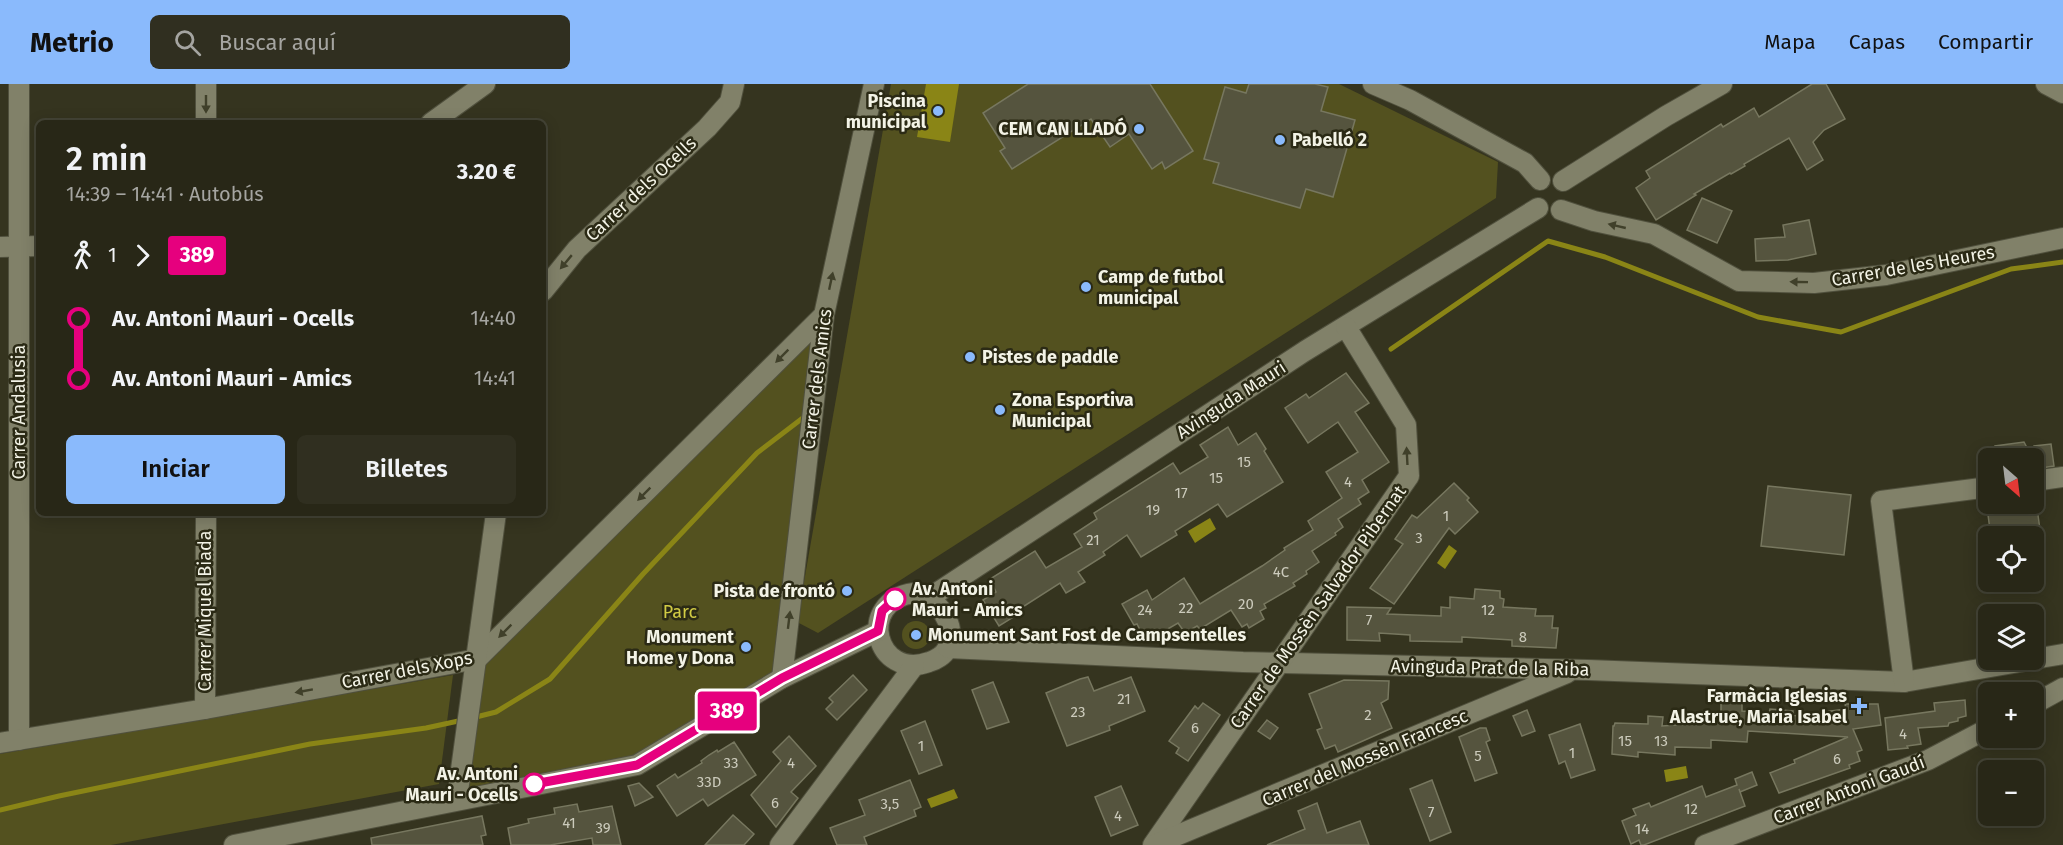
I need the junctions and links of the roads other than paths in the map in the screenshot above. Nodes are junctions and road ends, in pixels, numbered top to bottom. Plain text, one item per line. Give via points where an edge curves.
1 (19, 84) edge
2 (206, 84) edge
3 (485, 84) edge
4 (734, 84) edge
5 (874, 84) edge
6 (1373, 84) edge
7 (1722, 84) edge
8 (2046, 84) edge
9 (2063, 93) edge
10 (206, 120) edge
11 (434, 120) edge
12 (1540, 180) junction
13 (1563, 181) junction
14 (1538, 208) junction
15 (1562, 210) junction
16 (2063, 238) edge
17 (9, 246) edge
18 (36, 246) edge
19 (546, 287) edge
20 (824, 315) junction
21 (1346, 327) junction
22 (2063, 477) edge
23 (2044, 480) edge
24 (1978, 488) edge
25 (206, 516) edge
26 (496, 516) edge
27 (929, 598) junction
28 (878, 631) junction
29 (948, 648) junction
30 (2063, 654) edge
31 (2044, 658) edge
32 (477, 659) junction
33 (1280, 663) junction
34 (914, 666) junction
35 (1978, 669) edge
36 (1575, 670) junction
37 (782, 678) junction
38 (1904, 682) junction
39 (2063, 688) edge
40 (2044, 698) edge
41 (205, 709) junction
42 (1978, 734) edge
43 (10, 741) edge
44 (457, 799) junction
45 (234, 845) edge
46 (780, 845) edge
47 (1153, 845) edge
48 (1706, 845) edge

1 - 17 street, Carrer Andalusia
2 -> 10 street
3 - 11 street
4 -> 19 street, Carrer dels Ocells via 730,102 707,128 577,249
20 -> 5 street, Carrer dels Amics
6 - 12 street via 1525,163
7 - 13 street
8 - 9 street
12 - 13 street via 1551,176
12 - 14 street via 1532,194
13 - 15 street via 1569,195
14 - 15 street via 1550,213
14 - 21 street, Avinguda Mauri
16 -> 15 street, Carrer de les Heures via 1886,275 1814,283 1738,281 1654,234
17 - 18 street
17 - 43 street, Carrer Andalusia
20 -> 32 street, Carrer dels Xops
37 -> 20 street, Carrer dels Amics
21 - 27 street, Avinguda Mauri
33 -> 21 street, Carrer de Mossèn Salvador Pibernat via 1409,476 1406,425
22 - 23 street
24 - 38 street via 1881,501
25 - 41 street, Carrer Miquel Biada
26 - 32 street
27 - 28 street via 914,593 895,598 882,611
27 - 29 street via 948,623
28 - 34 street via 889,656
28 - 37 street
29 - 33 street, Avinguda Prat de la Riba
29 - 34 street via 935,660
30 - 31 street, Avinguda Prat de la Riba
32 -> 41 street, Carrer dels Xops
32 - 44 street
33 - 36 street, Avinguda Prat de la Riba
33 - 47 street, Carrer de Mossèn Salvador Pibernat
34 - 46 street
35 - 38 street, Avinguda Prat de la Riba
36 - 38 street, Avinguda Prat de la Riba
36 - 47 street, Carrer del Mossèn Francesc
37 - 44 street via 637,765
39 - 40 street
41 - 43 street, Carrer dels Xops
42 - 48 street, Carrer Antoni Gaudí via 1928,760
44 - 45 street

